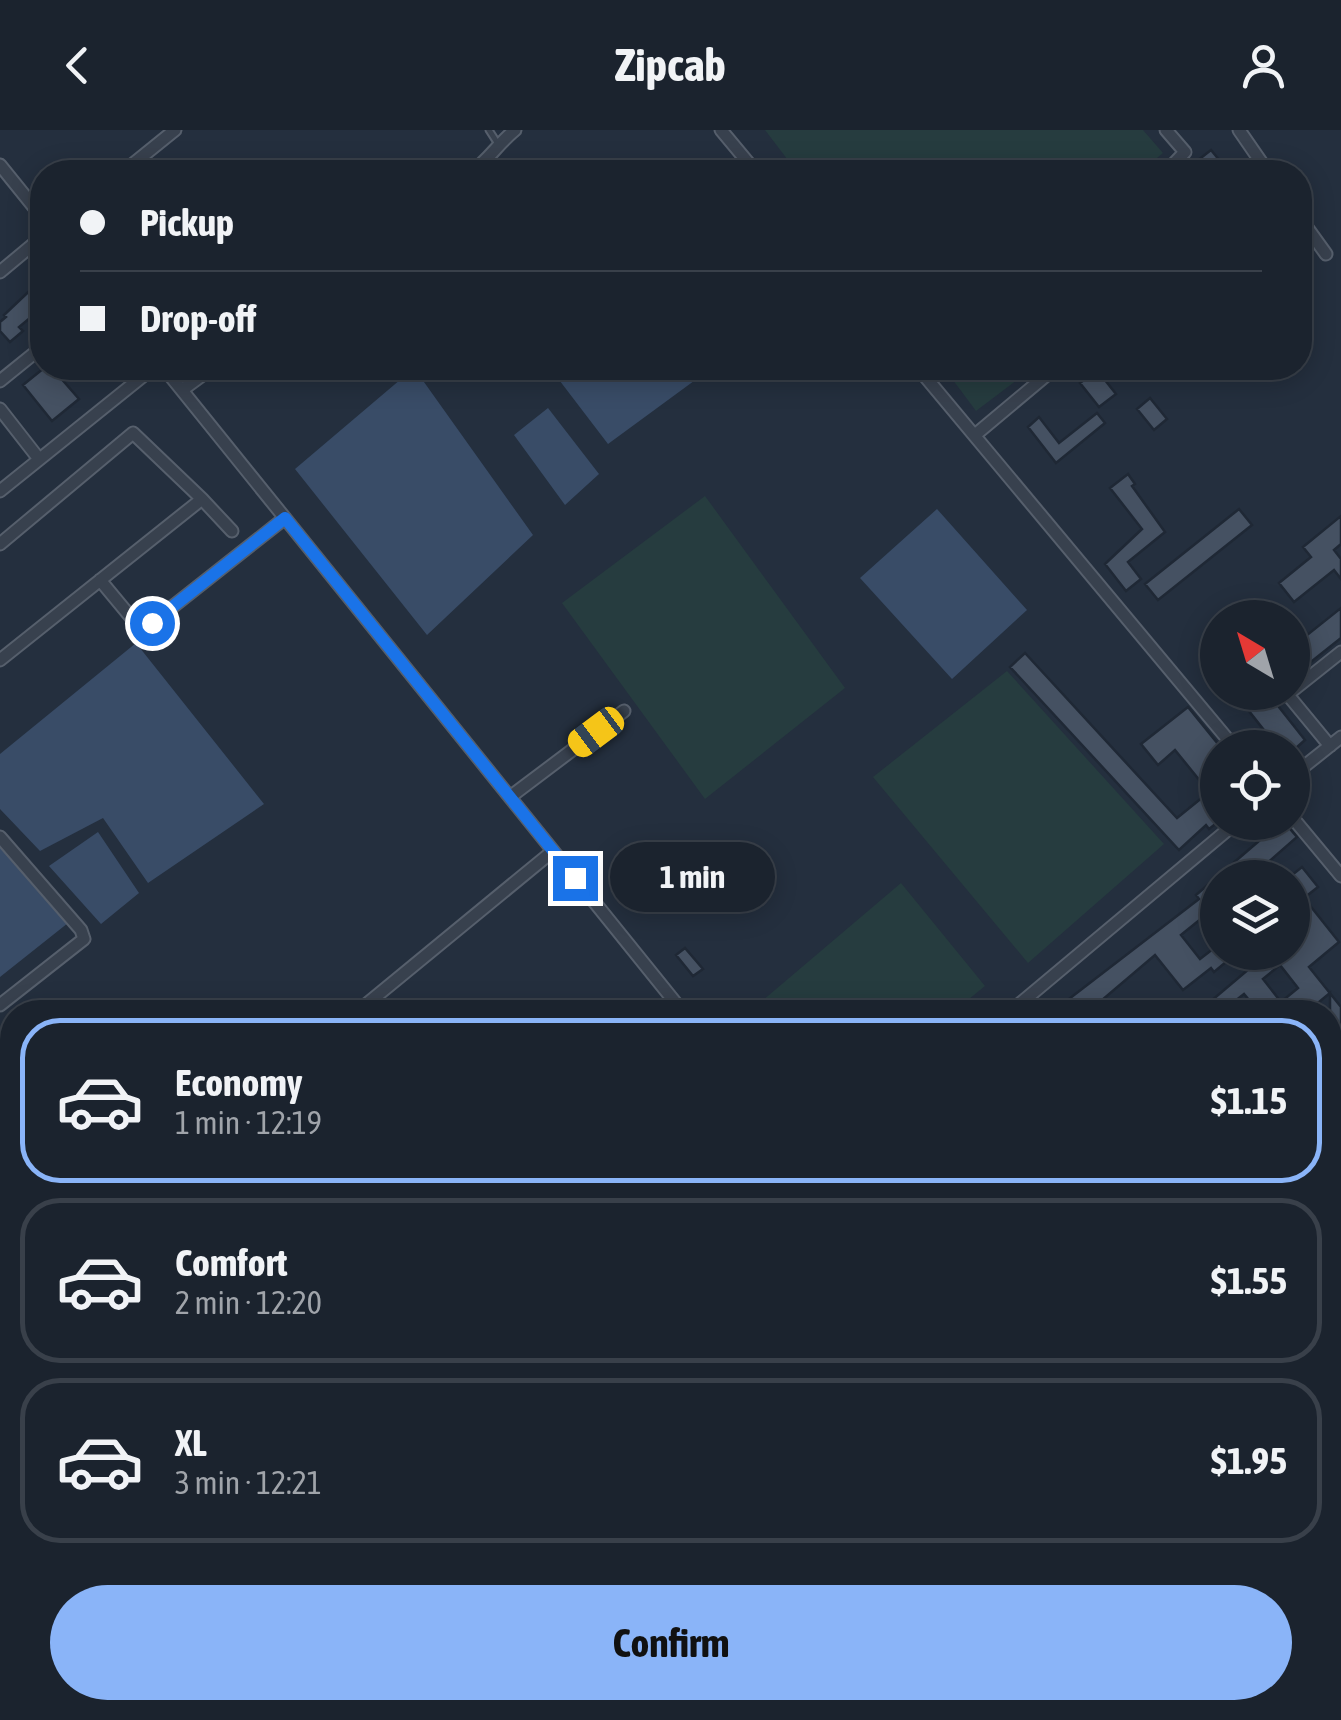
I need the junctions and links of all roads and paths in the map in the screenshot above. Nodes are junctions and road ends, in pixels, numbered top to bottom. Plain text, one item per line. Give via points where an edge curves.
1 (176, 130) edge
2 (489, 130) edge
3 (515, 130) edge
4 (721, 130) edge
5 (1166, 130) edge
6 (1239, 130) edge
7 (498, 144) junction
8 (138, 160) edge
9 (489, 160) edge
10 (746, 160) edge
11 (1177, 160) edge
12 (1260, 160) edge
13 (0, 165) edge
14 (30, 202) edge
15 (1312, 235) edge
16 (30, 247) edge
17 (1326, 254) dead end
18 (0, 272) edge
19 (30, 357) edge
20 (138, 380) edge
21 (174, 380) edge
22 (196, 380) edge
23 (928, 380) edge
24 (1040, 380) edge
25 (0, 381) edge
26 (182, 390) junction
27 (0, 409) edge
28 (974, 435) junction
29 (39, 459) junction
30 (0, 490) edge
31 (202, 499) junction
32 (285, 518) junction
33 (232, 531) dead end
34 (0, 544) edge
35 (100, 580) junction
36 (1341, 652) edge
37 (0, 660) edge
38 (1310, 677) edge
39 (624, 710) dead end
40 (1300, 710) edge
41 (1220, 730) edge
42 (1341, 737) edge
43 (1330, 746) junction
44 (1310, 762) edge
45 (510, 798) junction
46 (0, 837) edge
47 (1310, 839) edge
48 (1215, 840) edge
49 (553, 851) junction
50 (1341, 876) edge
51 (6, 1000) edge
52 (372, 1000) edge
53 (673, 1000) edge
54 (1024, 1000) edge

1 - 8 street
2 - 7 lane
3 - 7 street
4 - 10 street
5 - 11 street via 1185,152
6 - 12 street
7 - 9 street
13 - 14 street
15 - 17 street
16 - 18 street
19 - 25 street
20 - 29 street
21 - 26 street
22 - 26 street
23 - 28 street
24 - 28 street
26 - 32 street
27 - 29 street
28 - 41 street
29 - 30 street
31 - 33 street
31 - 34 street via 133,433
31 - 35 street
32 - 35 street via 152,623 134,621
32 - 45 street
35 - 37 street
36 - 38 street
39 - 45 street
40 - 43 street
42 - 43 street
43 - 44 street
45 - 49 street
46 - 51 street via 84,940
47 - 50 street
48 - 54 street
49 - 52 street
49 - 53 street

